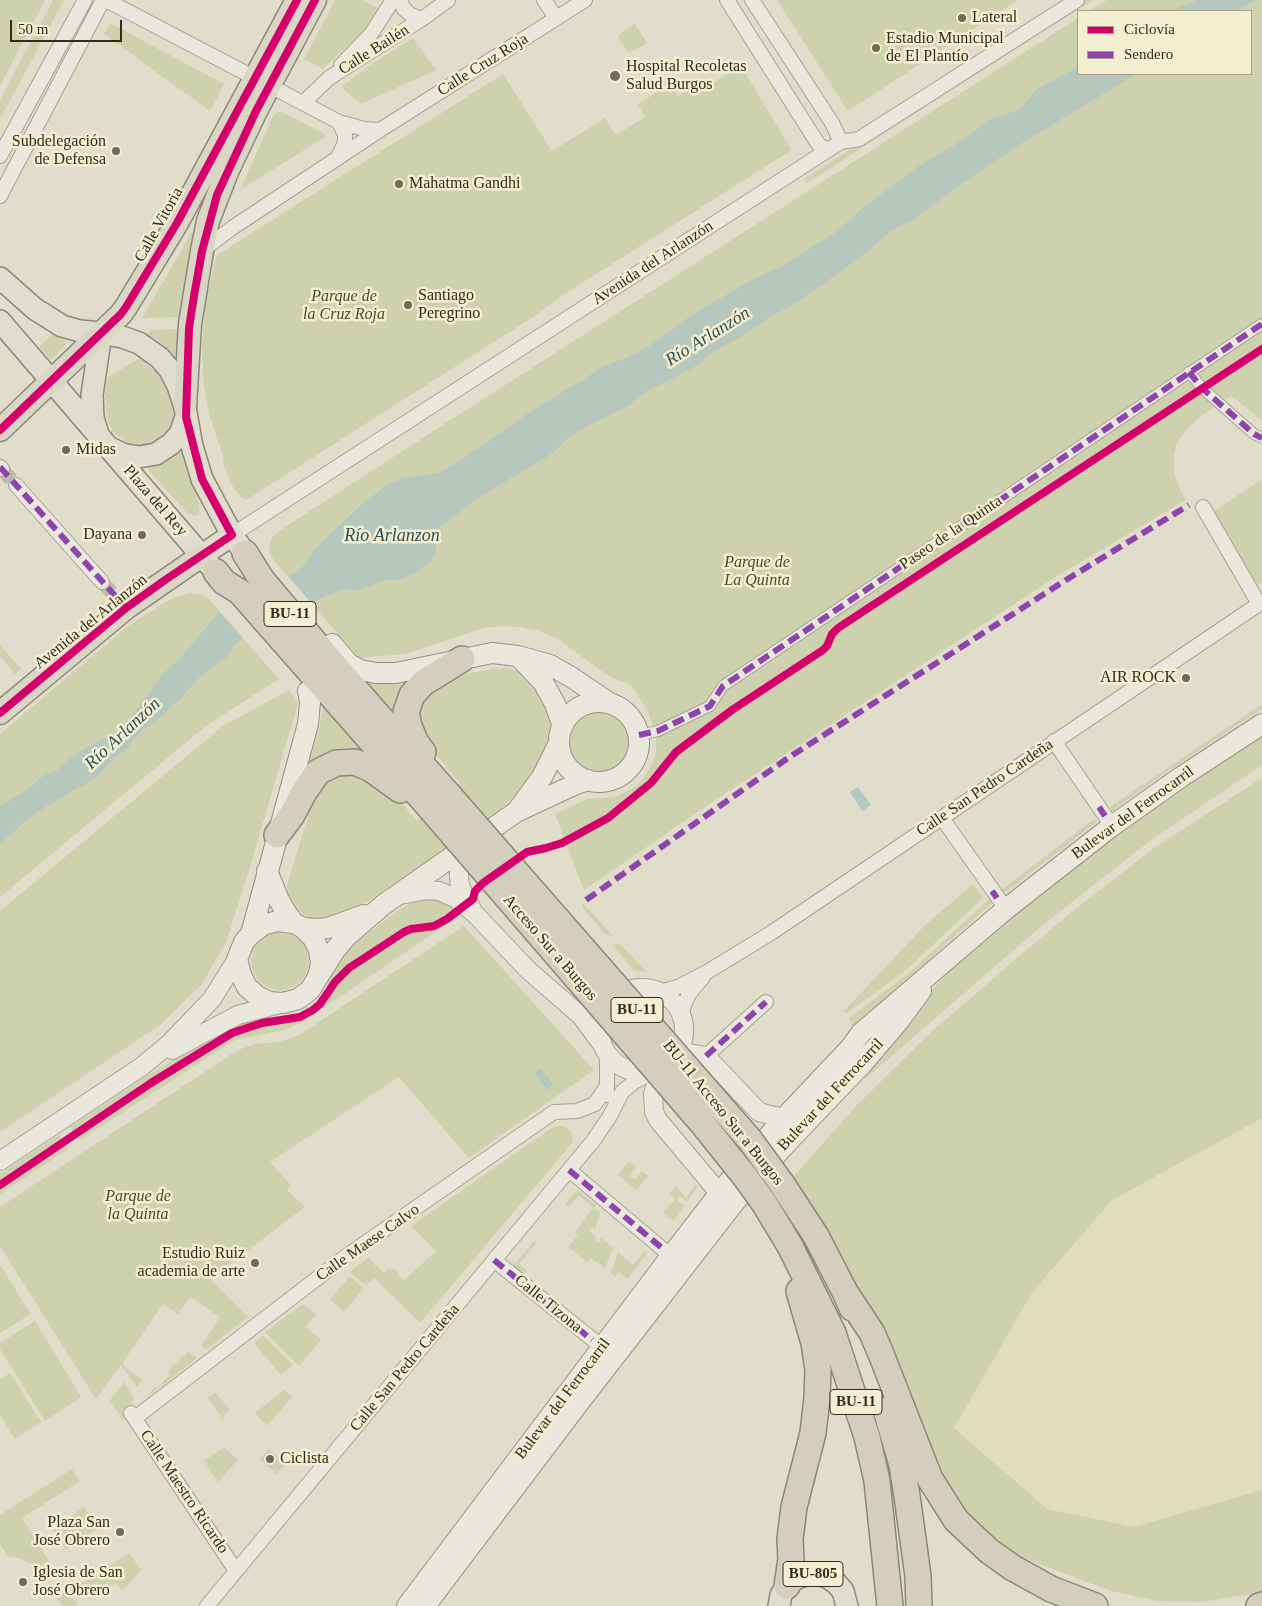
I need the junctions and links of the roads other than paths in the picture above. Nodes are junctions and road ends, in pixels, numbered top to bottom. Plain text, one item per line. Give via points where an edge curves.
1 (85, 0) edge
2 (104, 0) edge
3 (297, 0) edge
4 (315, 0) edge
5 (393, 0) edge
6 (400, 0) edge
7 (448, 0) edge
8 (544, 0) edge
9 (585, 0) edge
10 (727, 0) edge
11 (752, 0) edge
12 (1077, 0) edge
13 (556, 18) junction
14 (422, 19) junction
15 (329, 78) junction
16 (262, 82) junction
17 (30, 101) junction
18 (303, 103) junction
19 (45, 110) junction
20 (339, 122) junction
21 (380, 130) junction
22 (841, 142) junction
23 (828, 150) junction
24 (0, 156) edge
25 (338, 159) junction
26 (6, 169) edge
27 (0, 196) edge
28 (202, 251) junction
29 (0, 278) edge
30 (0, 321) edge
31 (1262, 324) edge
32 (101, 333) junction
33 (1189, 372) junction
34 (51, 380) junction
35 (186, 412) junction
36 (0, 430) edge
37 (1262, 438) edge
38 (103, 441) junction
39 (16, 485) tunnel mouth
40 (1203, 507) dead end
41 (239, 544) junction
42 (214, 570) junction
43 (102, 582) tunnel mouth
44 (1260, 603) edge
45 (518, 656) junction
46 (462, 658) junction
47 (329, 678) junction
48 (611, 704) junction
49 (0, 713) edge
50 (1262, 724) edge
51 (561, 734) junction
52 (639, 735) junction
53 (1054, 741) junction
54 (588, 780) junction
55 (435, 797) junction
56 (516, 812) junction
57 (942, 818) junction
58 (1112, 826) junction
59 (277, 834) junction
60 (469, 846) junction
61 (267, 871) junction
62 (389, 901) junction
63 (1006, 909) junction
64 (475, 914) junction
65 (298, 926) junction
66 (251, 934) junction
67 (238, 959) junction
68 (939, 967) junction
69 (707, 972) junction
70 (318, 977) junction
71 (551, 990) junction
72 (659, 992) junction
73 (616, 996) junction
74 (766, 1002) dead end
75 (283, 1003) junction
76 (682, 1015) junction
77 (604, 1047) junction
78 (706, 1056) junction
79 (863, 1062) junction
80 (664, 1065) junction
81 (141, 1068) junction
82 (607, 1086) junction
83 (784, 1118) junction
84 (602, 1128) junction
85 (0, 1161) edge
86 (569, 1170) junction
87 (720, 1194) junction
88 (785, 1248) junction
89 (666, 1252) junction
90 (494, 1260) junction
91 (845, 1292) junction
92 (646, 1316) junction
93 (602, 1347) junction
94 (133, 1415) joint
95 (236, 1571) junction
96 (783, 1596) edge
97 (850, 1604) edge
98 (207, 1606) edge
99 (407, 1606) edge
100 (425, 1606) edge
101 (890, 1606) edge
102 (919, 1606) edge
103 (1095, 1606) edge

1 - 17 street
2 - 16 street
2 - 19 street
3 - 16 highway, Calle Vitoria
4 - 16 highway, Calle Vitoria
5 - 15 street via 371,34
6 - 14 street via 404,9
7 - 14 street, Calle Bailén
8 - 13 street
9 - 13 street, Calle Cruz Roja
10 - 23 street via 819,145
11 - 22 street
12 - 22 street, Avenida del Arlanzón via 859,139
13 - 21 street, Calle Cruz Roja
14 - 15 street, Calle Bailén
15 - 18 street, Calle Bailén
16 - 18 street
16 - 28 highway, Calle Vitoria via 217,195
16 - 32 highway, Calle Vitoria via 145,278 121,314
17 - 19 street
17 - 24 street
18 - 20 street
19 - 26 street
20 - 21 street via 364,130
20 - 25 street via 345,142
21 - 25 street, Calle Cruz Roja
22 - 23 street, Avenida del Arlanzón
23 - 41 street, Avenida del Arlanzón
25 - 28 street, Calle Cruz Roja
26 - 27 street
28 - 35 highway, Calle Vitoria via 190,324
29 - 32 main road via 23,300 59,324 80,332
30 - 34 main road, Plaza del Rey
31 - 33 street, Paseo de la Quinta
32 - 34 highway, Calle Vitoria
32 - 35 main road via 139,343 160,358 178,386
32 - 38 main road, Plaza del Rey via 92,396 93,418
33 - 37 street via 1202,388
33 - 52 street, Paseo de la Quinta via 723,686 710,706 658,731
34 - 36 highway, Calle Vitoria
34 - 38 main road, Plaza del Rey
35 - 38 main road, Plaza del Rey via 180,434 156,454 125,455
35 - 41 main road via 202,478
38 - 42 main road, Plaza del Rey
39 - 43 street
40 - 44 street
41 - 42 main road
41 - 47 highway, Acceso Sur a Burgos / BU-11
42 - 47 highway via 230,599
42 - 49 highway, Avenida del Arlanzón via 121,604
44 - 53 street, Calle San Pedro Cardeña
45 - 46 main road via 492,653
45 - 48 main road via 550,665
45 - 51 main road via 543,682 555,704
46 - 47 main road via 389,673 360,670
46 - 55 highway via 423,683 412,695 406,712 416,743 431,764
47 - 55 highway, Acceso Sur a Burgos / BU-11
47 - 59 main road via 310,702 308,724
48 - 51 main road via 597,702 583,706 571,714
48 - 52 main road via 626,712 637,726
50 - 58 main road, Bulevar del Ferrocarril
51 - 54 main road via 565,763 575,774
51 - 56 main road via 542,776
52 - 54 main road via 634,761 622,774 606,781
53 - 57 street, Calle San Pedro Cardeña
53 - 58 street
54 - 56 main road
55 - 59 highway via 402,792 371,769 354,762 336,763 318,772
55 - 88 highway, Acceso Sur a Burgos / BU-11, bridge via 686,1106 697,1133
55 - 91 highway, BU-11 Acceso Sur a Burgos / BU-11, bridge via 750,1140 816,1236
56 - 60 main road
57 - 63 street
57 - 69 street, Calle San Pedro Cardeña
58 - 63 main road, Bulevar del Ferrocarril
59 - 61 main road
60 - 62 main road
60 - 64 street via 459,865 458,877
61 - 65 main road via 279,900
61 - 66 main road
62 - 64 street via 416,891 439,891 457,899
62 - 65 main road via 335,926 318,929
62 - 70 main road via 340,943
63 - 68 main road, Bulevar del Ferrocarril
64 - 71 street
65 - 66 main road via 277,921 263,925
65 - 70 main road via 313,938 319,950
66 - 67 main road via 244,942
67 - 75 main road via 247,987 269,1002
67 - 81 street via 212,999 191,1023
68 - 79 main road, Bulevar del Ferrocarril
68 - 83 main road, Bulevar del Ferrocarril via 860,1034
69 - 72 street, Calle San Pedro Cardeña via 678,987
69 - 76 street, Calle San Pedro Cardeña via 689,994
70 - 75 main road via 310,990 298,999
71 - 73 street via 585,996
71 - 77 street via 581,1016
72 - 73 street via 640,989
72 - 76 street
73 - 77 street via 600,1020
74 - 78 street
75 - 81 street via 238,1015
76 - 80 street via 685,1036 681,1048
77 - 80 street via 616,1062 627,1069 640,1071
77 - 82 street
78 - 80 street via 689,1053
78 - 83 street via 759,1112
79 - 83 street via 846,1073 806,1114
79 - 92 main road, Bulevar del Ferrocarril via 759,1173
80 - 84 street, Calle San Pedro Cardeña via 622,1092
80 - 87 street via 654,1094 654,1112
81 - 85 street
82 - 84 street
82 - 94 street, Calle Maese Calvo via 595,1104 577,1111 554,1112 345,1257
83 - 87 main road, Bulevar del Ferrocarril
84 - 86 street, Calle San Pedro Cardeña
86 - 89 street
86 - 90 street, Calle San Pedro Cardeña
87 - 89 main road, Bulevar del Ferrocarril
87 - 92 street, Bulevar del Ferrocarril via 723,1202 717,1215 649,1303
88 - 96 highway via 808,1319 818,1370 818,1398 813,1433 794,1507 791,1559
88 - 101 highway, BU-11 via 832,1333 867,1437 877,1481
89 - 93 main road, Bulevar del Ferrocarril
90 - 93 street, Calle Tizona
90 - 95 street, Calle San Pedro Cardeña
91 - 102 highway, BU-11 Acceso Sur a Burgos / BU-11 via 863,1335 900,1458 918,1576
91 - 103 highway via 872,1334 930,1479 956,1520 1013,1568 1051,1589
92 - 100 main road, Bulevar del Ferrocarril
93 - 99 main road, Bulevar del Ferrocarril
94 - 95 street, Calle Maestro Ricardo
95 - 98 street, Calle San Pedro Cardeña
96 - 97 main road, BU-805 via 795,1579 822,1575 836,1582

